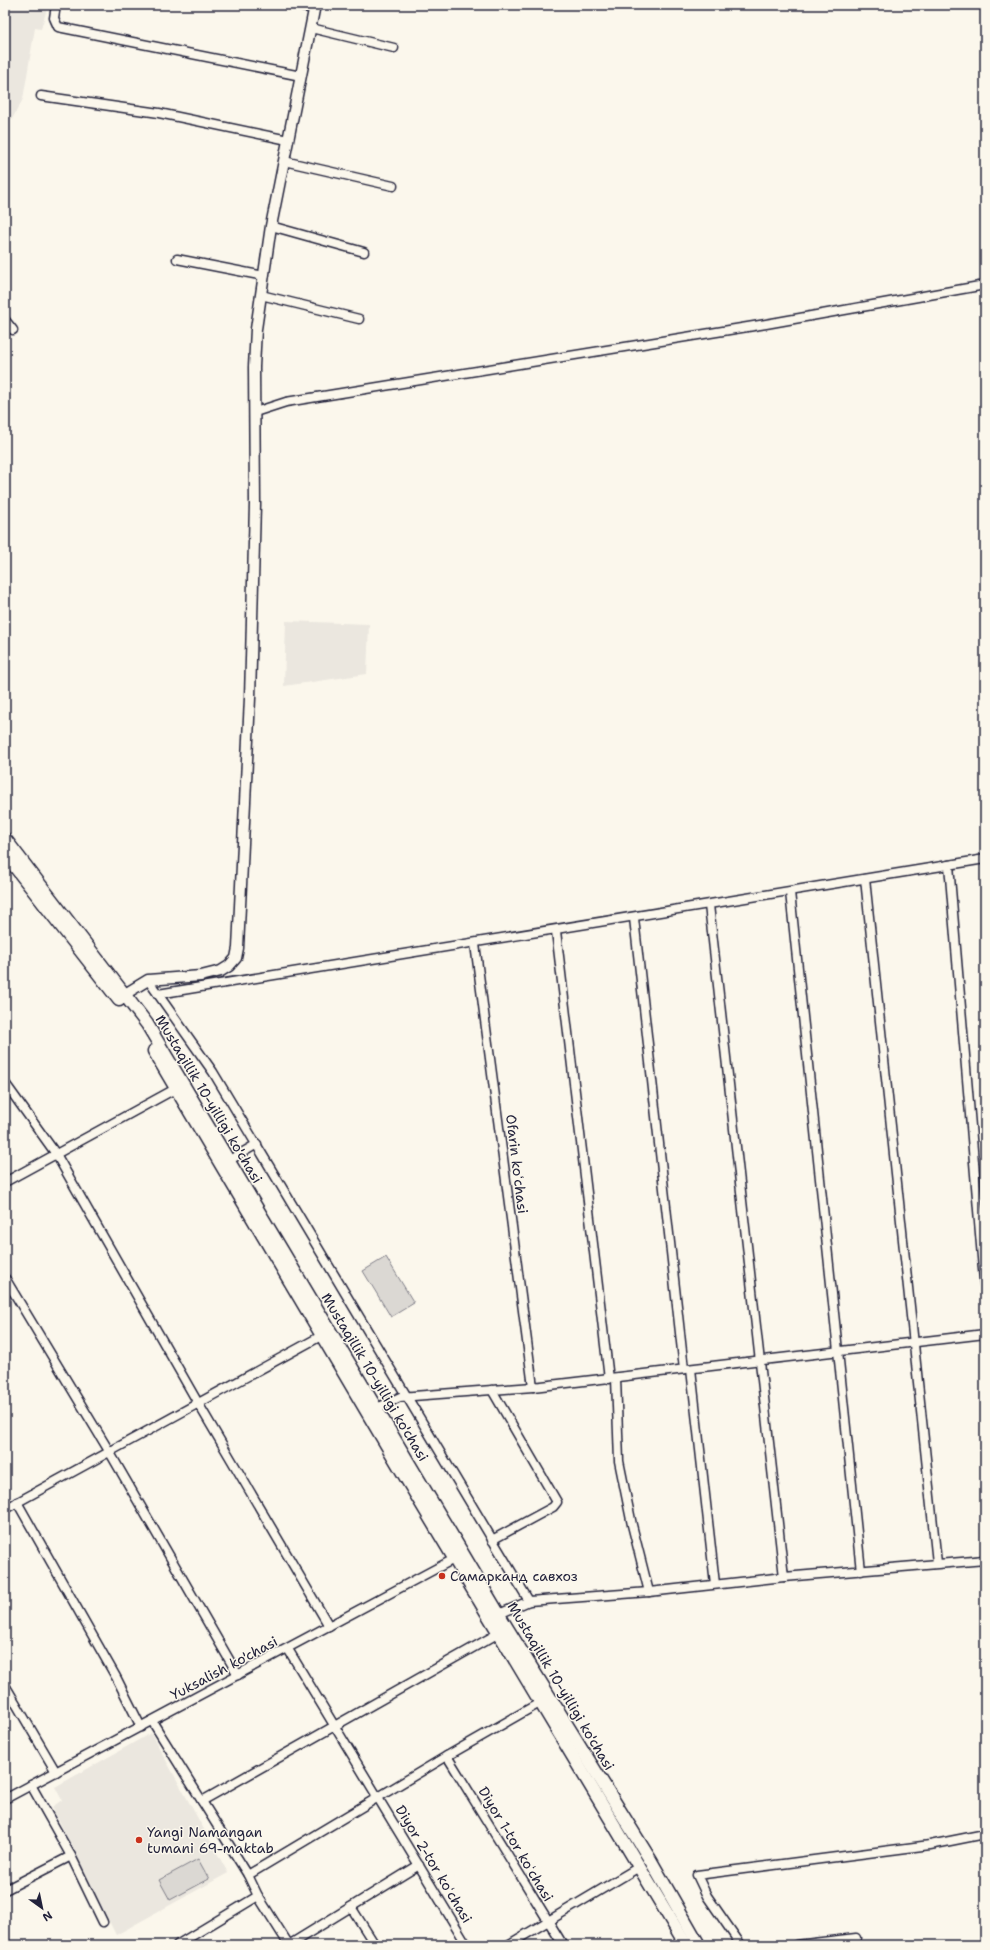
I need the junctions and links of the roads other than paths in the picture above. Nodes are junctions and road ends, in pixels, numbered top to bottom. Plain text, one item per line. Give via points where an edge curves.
1 (56, 5) edge
2 (294, 5) edge
3 (314, 7) edge
4 (310, 28) junction
5 (394, 48) dead end
6 (301, 76) junction
7 (41, 96) dead end
8 (288, 140) junction
9 (284, 161) junction
10 (393, 186) dead end
11 (271, 226) junction
12 (364, 252) dead end
13 (177, 259) dead end
14 (264, 276) junction
15 (985, 285) edge
16 (261, 295) junction
17 (359, 319) dead end
18 (5, 320) edge
19 (13, 330) dead end
20 (255, 412) junction
21 (5, 839) edge
22 (5, 854) edge
23 (985, 859) edge
24 (949, 865) junction
25 (865, 879) junction
26 (790, 892) junction
27 (709, 905) junction
28 (634, 918) junction
29 (556, 930) junction
30 (475, 944) junction
31 (148, 980) junction
32 (125, 994) junction
33 (158, 994) junction
34 (5, 1083) edge
35 (175, 1089) junction
36 (257, 1144) junction
37 (56, 1154) junction
38 (232, 1159) junction
39 (5, 1182) edge
40 (5, 1278) edge
41 (985, 1293) edge
42 (985, 1334) edge
43 (321, 1336) junction
44 (914, 1343) junction
45 (839, 1351) junction
46 (761, 1360) junction
47 (687, 1369) junction
48 (613, 1378) junction
49 (533, 1387) junction
50 (492, 1390) junction
51 (404, 1396) junction
52 (198, 1403) junction
53 (381, 1406) junction
54 (109, 1451) junction
55 (17, 1502) junction
56 (5, 1509) edge
57 (492, 1540) junction
58 (454, 1559) junction
59 (985, 1560) edge
60 (937, 1563) junction
61 (861, 1571) junction
62 (784, 1576) junction
63 (715, 1584) junction
64 (649, 1592) junction
65 (529, 1601) junction
66 (499, 1614) junction
67 (329, 1626) junction
68 (499, 1633) junction
69 (288, 1649) junction
70 (238, 1675) junction
71 (5, 1685) edge
72 (9, 1699) edge
73 (545, 1700) junction
74 (152, 1721) junction
75 (142, 1726) junction
76 (335, 1726) junction
77 (447, 1756) junction
78 (56, 1772) junction
79 (31, 1785) junction
80 (378, 1797) junction
81 (5, 1799) edge
82 (202, 1801) junction
83 (985, 1834) edge
84 (71, 1856) junction
85 (419, 1865) junction
86 (640, 1867) junction
87 (248, 1875) junction
88 (5, 1890) edge
89 (258, 1896) junction
90 (351, 1906) junction
91 (548, 1921) junction
92 (103, 1922) dead end
93 (856, 1938) dead end
94 (177, 1945) edge
95 (375, 1945) edge
96 (467, 1945) edge
97 (508, 1945) edge
98 (563, 1945) edge
99 (686, 1945) edge
100 (699, 1945) edge
101 (742, 1945) edge
102 (796, 1945) edge

1 - 6 street via 54,18 58,27
2 - 3 street
3 - 4 street
4 - 5 street
4 - 6 street
6 - 8 street
7 - 8 street via 159,113
8 - 9 street
9 - 10 street
9 - 11 street
11 - 12 street
11 - 14 street
13 - 14 street
14 - 16 street
15 - 20 street via 766,324 286,402
16 - 17 street
16 - 20 street via 255,351
18 - 19 street
20 - 31 street via 250,698 238,948 236,958 221,971 201,976
21 - 32 main road, Mustaqillik 10-yilligi ko'chasi
22 - 35 main road, Mustaqillik 10-yilligi ko'chasi via 139,1026
23 - 24 street
24 - 25 street
24 - 41 street
25 - 26 street
25 - 44 street
26 - 27 street
26 - 45 street
27 - 28 street
27 - 46 street
28 - 29 street
28 - 47 street
29 - 30 street
29 - 48 street
30 - 33 street
30 - 49 street, Ofarin koʻchasi
31 - 32 street
31 - 33 street
32 - 38 main road, Mustaqillik 10-yilligi ko'chasi via 147,1024
33 - 36 street via 213,1072
34 - 37 street
35 - 37 street
35 - 43 main road, Mustaqillik 10-yilligi ko'chasi
36 - 38 street
36 - 51 street
37 - 39 street
37 - 52 street
38 - 53 main road, Mustaqillik 10-yilligi ko'chasi
40 - 54 street
42 - 44 street
43 - 52 street
43 - 58 main road, Mustaqillik 10-yilligi ko'chasi
44 - 45 street
44 - 60 street
45 - 46 street
45 - 61 street
46 - 47 street
46 - 62 street
47 - 48 street
47 - 63 street
48 - 49 street
48 - 64 street via 619,1461
49 - 50 street
50 - 51 street
50 - 57 street via 557,1502 553,1507
51 - 53 street
51 - 57 street
52 - 54 street
52 - 67 street
53 - 66 main road, Mustaqillik 10-yilligi ko'chasi
54 - 55 street
54 - 70 street
55 - 56 street
55 - 75 street
57 - 65 street
58 - 67 street, Yuksalish ko'chasi
58 - 68 main road, Mustaqillik 10-yilligi ko'chasi
59 - 60 street
60 - 61 street
61 - 62 street
62 - 63 street
63 - 64 street
64 - 65 street
65 - 66 street
66 - 73 main road, Mustaqillik 10-yilligi ko'chasi
67 - 69 street, Yuksalish ko'chasi
68 - 73 main road, Mustaqillik 10-yilligi ko'chasi
68 - 76 street
69 - 70 street, Yuksalish ko'chasi
69 - 76 street, Diyor 2-tor koʻchasi
70 - 74 street, Yuksalish ko'chasi
71 - 72 street
72 - 78 street
73 - 77 street
73 - 86 main road, Mustaqillik 10-yilligi ko'chasi
73 - 100 main road, Mustaqillik 10-yilligi ko'chasi via 651,1861
74 - 75 street, Yuksalish ko'chasi
74 - 82 street
75 - 78 street, Yuksalish ko'chasi
76 - 80 street, Diyor 2-tor koʻchasi
76 - 82 street
77 - 80 street
77 - 91 street, Diyor 1-tor koʻchasi
78 - 79 street, Yuksalish ko'chasi
79 - 81 street, Yuksalish ko'chasi
79 - 84 street
80 - 85 street, Diyor 2-tor koʻchasi
80 - 87 street
82 - 87 street
83 - 101 street via 930,1845 697,1875 707,1896
84 - 88 street
84 - 92 street
85 - 90 street
85 - 96 street, Diyor 2-tor koʻchasi
86 - 91 street
86 - 99 main road, Mustaqillik 10-yilligi ko'chasi
87 - 89 street
89 - 90 street via 289,1945
89 - 94 street
90 - 95 street
91 - 97 street
91 - 98 street, Diyor 1-tor koʻchasi
93 - 102 street

